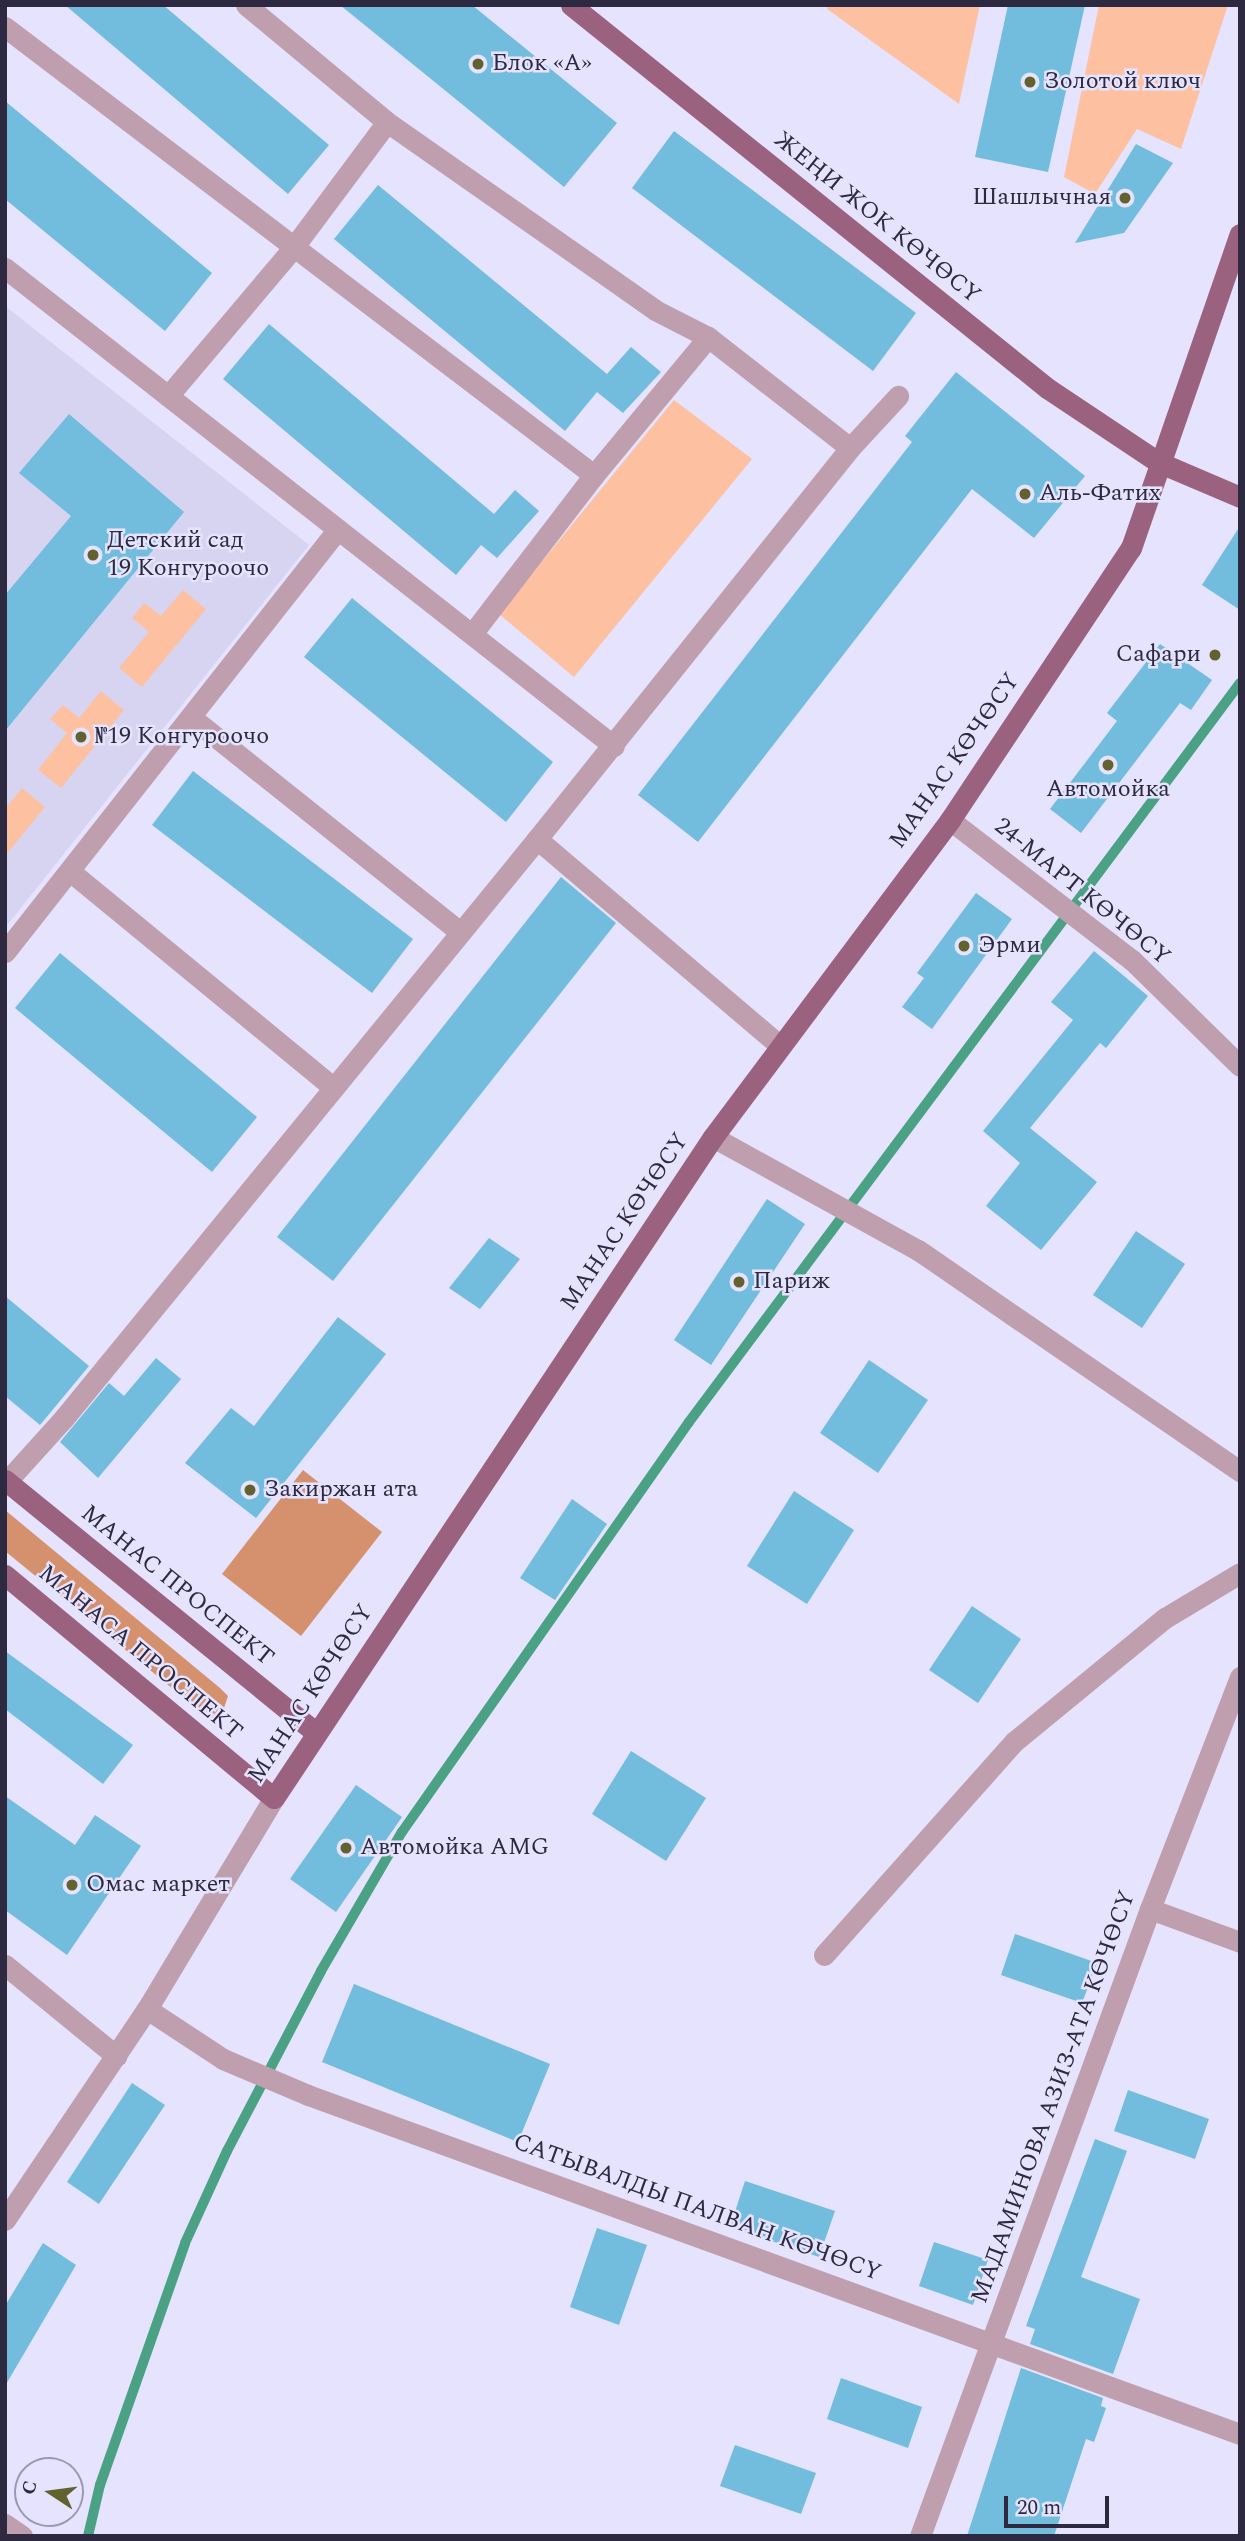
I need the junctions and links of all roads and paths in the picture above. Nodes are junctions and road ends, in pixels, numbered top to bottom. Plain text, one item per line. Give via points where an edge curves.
1 (246, 5) edge
2 (571, 5) edge
3 (5, 27) edge
4 (387, 122) junction
5 (1240, 234) edge
6 (293, 248) junction
7 (1236, 259) edge
8 (5, 268) edge
9 (708, 337) junction
10 (168, 396) junction
11 (898, 396) dead end
12 (850, 448) junction
13 (1158, 462) junction
14 (594, 475) junction
15 (1240, 497) edge
16 (338, 529) junction
17 (472, 634) junction
18 (192, 718) junction
19 (614, 746) junction
20 (950, 820) junction
21 (537, 839) junction
22 (71, 872) junction
23 (460, 932) junction
24 (5, 952) edge
25 (779, 1045) junction
26 (1240, 1066) edge
27 (334, 1088) junction
28 (713, 1137) junction
29 (1240, 1471) edge
30 (6, 1481) edge
31 (1240, 1573) edge
32 (5, 1575) edge
33 (1240, 1677) edge
34 (315, 1732) junction
35 (274, 1798) junction
36 (1150, 1909) junction
37 (1240, 1942) edge
38 (824, 1955) dead end
39 (5, 1965) edge
40 (147, 2009) junction
41 (116, 2056) junction
42 (5, 2220) edge
43 (993, 2343) junction
44 (1240, 2434) edge
45 (5, 2524) edge
46 (22, 2536) edge
47 (920, 2536) edge

1 - 4 street
2 - 13 main road, ЖЕҢИ ЖОК КӨЧӨСҮ via 1047,387
3 - 6 street
4 - 6 street
4 - 9 street via 655,310
5 - 7 main road, МАНАС КӨЧӨСҮ
6 - 10 street
6 - 14 street
7 - 13 main road, МАНАС КӨЧӨСҮ
8 - 10 street
9 - 12 street
9 - 14 street
10 - 16 street
11 - 12 street
12 - 19 street
13 - 15 main road, ЖЕҢИ ЖОК КӨЧӨСҮ
13 - 20 main road, МАНАС КӨЧӨСҮ via 1132,548
14 - 17 street
16 - 17 street
16 - 18 street
17 - 19 street
18 - 22 street
18 - 23 street
19 - 21 street
20 - 25 main road, МАНАС КӨЧӨСҮ
20 - 26 street, 24-МАРТ КӨЧӨСҮ via 1132,960
21 - 23 street
21 - 25 street
22 - 24 street
22 - 27 street
23 - 27 street
25 - 28 main road, МАНАС КӨЧӨСҮ
27 - 30 street
28 - 29 street via 918,1251
28 - 34 main road, МАНАС КӨЧӨСҮ
30 - 34 main road, МАНАС ПРОСПЕКТ
31 - 38 street via 1165,1618 1015,1741
32 - 35 main road, МАНАСА ПРОСПЕКТ
33 - 36 street, МАДАМИНОВА АЗИЗ-АТА КӨЧӨСҮ
34 - 35 main road, МАНАС КӨЧӨСҮ
35 - 40 street, МАНАС КӨЧӨСҮ
36 - 37 street
36 - 43 street, МАДАМИНОВА АЗИЗ-АТА КӨЧӨСҮ
39 - 41 street
40 - 41 street, МАНАС КӨЧӨСҮ
40 - 43 street, САТЫВАЛДЫ ПАЛВАН КӨЧӨСҮ via 223,2059 308,2095
41 - 42 street, МАНАС КӨЧӨСҮ
43 - 44 street, САТЫВАЛДЫ ПАЛВАН КӨЧӨСҮ
43 - 47 street, МАДАМИНОВА АЗИЗ-АТА КӨЧӨСҮ
45 - 46 street

